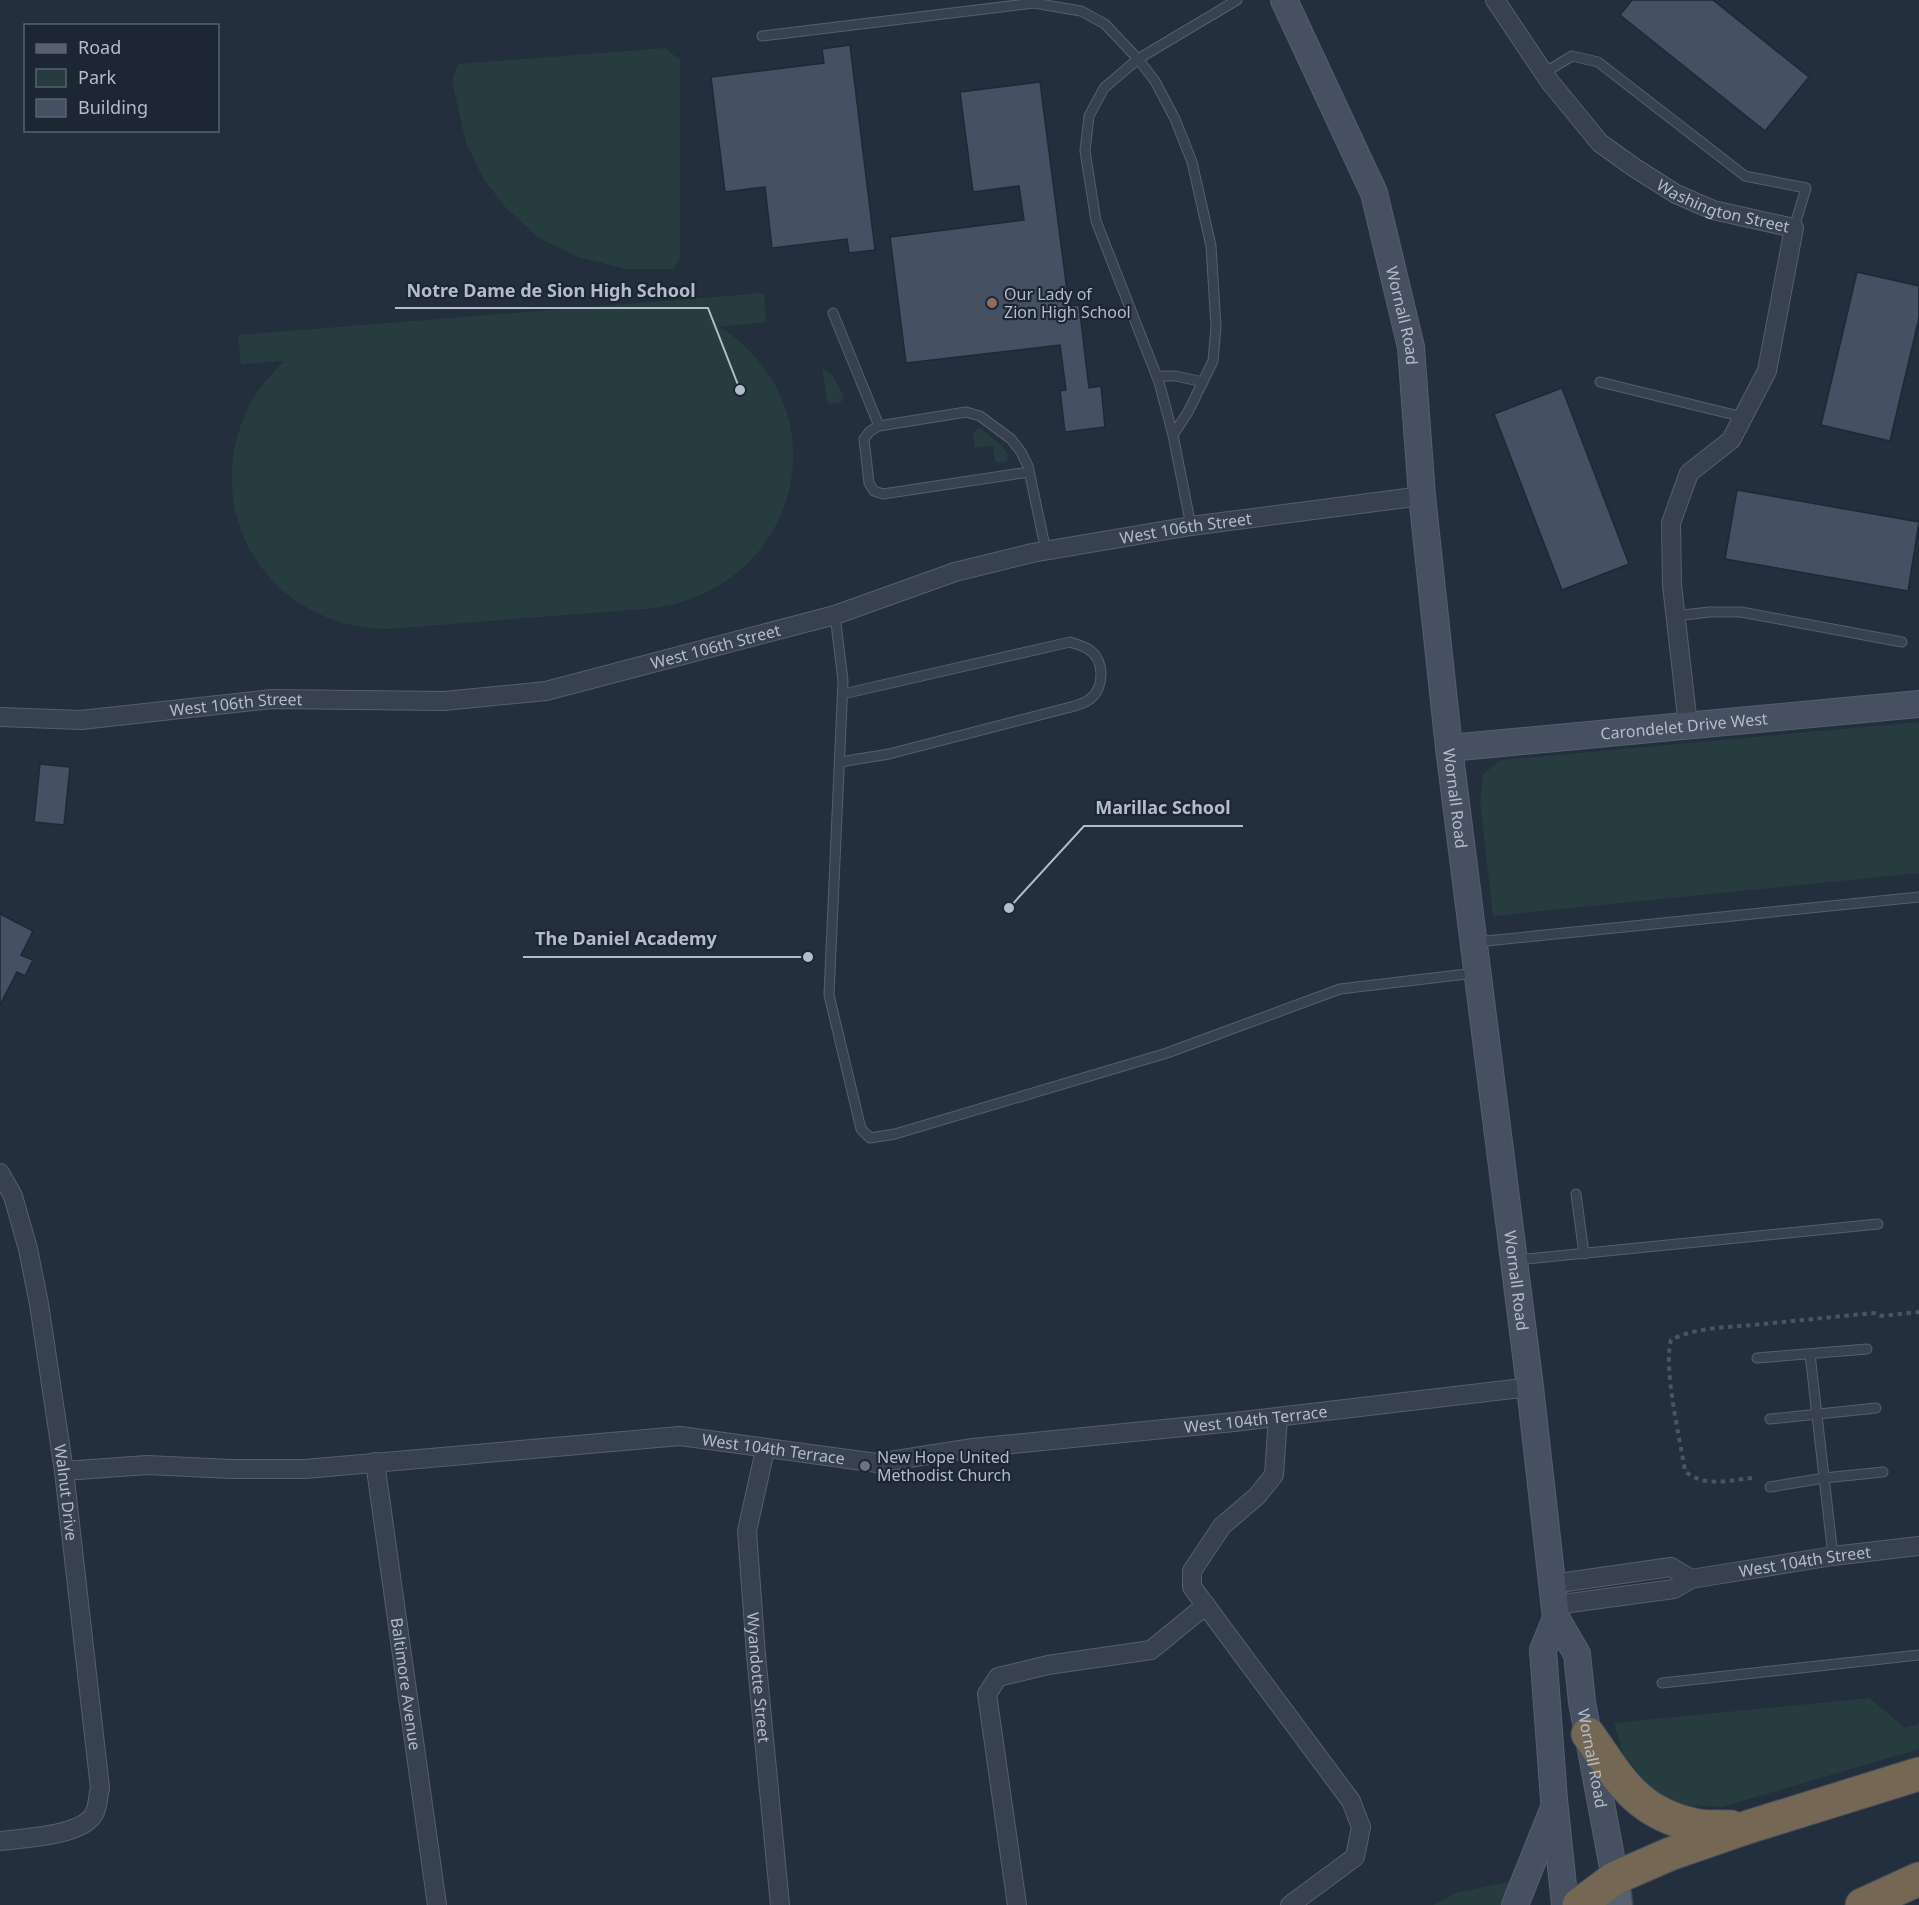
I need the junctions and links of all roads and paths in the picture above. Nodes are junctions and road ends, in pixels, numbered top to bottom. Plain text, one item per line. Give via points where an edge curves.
1 (1237, 0) edge
2 (1284, 0) edge
3 (1495, 0) edge
4 (762, 36) dead end
5 (1138, 59) junction
6 (1544, 73) junction
7 (1794, 228) junction
8 (833, 313) dead end
9 (1157, 376) junction
10 (1203, 382) junction
11 (1600, 382) dead end
12 (1743, 417) junction
13 (879, 426) junction
14 (1173, 435) junction
15 (1029, 472) junction
16 (1422, 496) junction
17 (1191, 525) junction
18 (1046, 551) junction
19 (835, 615) junction
20 (1675, 616) junction
21 (1902, 642) dead end
22 (843, 694) junction
23 (1919, 704) edge
24 (0, 717) edge
25 (1688, 724) junction
26 (1449, 748) junction
27 (840, 762) junction
28 (1919, 897) edge
29 (1473, 942) junction
30 (1477, 972) junction
31 (0, 1173) edge
32 (1576, 1194) dead end
33 (1878, 1224) dead end
34 (1584, 1254) junction
35 (1514, 1261) junction
36 (1867, 1349) dead end
37 (1810, 1354) junction
38 (1756, 1358) dead end
39 (1530, 1387) junction
40 (1876, 1408) dead end
41 (1816, 1415) junction
42 (1278, 1417) junction
43 (1770, 1419) dead end
44 (765, 1450) junction
45 (375, 1462) junction
46 (64, 1471) junction
47 (1882, 1472) dead end
48 (1824, 1478) junction
49 (1770, 1487) dead end
50 (1919, 1546) edge
51 (1833, 1556) junction
52 (1555, 1603) junction
53 (1206, 1605) junction
54 (1919, 1655) edge
55 (1662, 1683) dead end
56 (1588, 1734) junction
57 (1919, 1774) edge
58 (1555, 1807) junction
59 (1748, 1827) junction
60 (0, 1841) edge
61 (1919, 1879) edge
62 (1617, 1892) edge
63 (436, 1905) edge
64 (780, 1905) edge
65 (1017, 1905) edge
66 (1290, 1905) edge
67 (1515, 1905) edge
68 (1565, 1905) edge
69 (1579, 1905) edge
70 (1862, 1905) edge

1 - 5 lane
2 - 16 main road, Wornall Road via 1374,193 1411,346
3 - 6 street, Washington Street
4 - 5 lane via 1034,3 1080,11 1104,24
5 - 9 lane via 1104,88 1089,116 1085,151 1096,221
5 - 10 lane via 1175,119 1192,162 1210,238 1216,327 1212,361
6 - 7 street, Washington Street via 1600,142 1676,194 1713,210
6 - 7 lane via 1572,56 1598,62 1745,176 1806,188
7 - 12 street, Washington Street via 1767,371
8 - 13 lane
9 - 10 lane
9 - 14 lane
10 - 14 lane
11 - 12 lane
12 - 20 street, Washington Street via 1731,440 1689,473 1671,523
13 - 15 lane via 966,412 980,416 1011,439 1022,452
13 - 15 lane via 870,431 863,447 869,483 874,491 883,494
14 - 17 lane
15 - 18 lane
16 - 17 street, West 106th Street
16 - 26 main road, Wornall Road
17 - 18 street, West 106th Street
18 - 19 street, West 106th Street via 955,572
19 - 22 lane
19 - 24 street, West 106th Street via 546,691 444,701 272,699 81,720
20 - 21 lane via 1741,612
20 - 25 street, Washington Street
22 - 27 lane
22 - 27 lane via 1070,642 1090,650 1100,664 1097,692 1089,701 889,754
23 - 25 main road, Carondelet Drive West
25 - 26 main road, Carondelet Drive West
26 - 29 main road, Wornall Road
27 - 30 lane via 829,995 861,1129 870,1138 895,1134 1167,1053 1340,989
28 - 29 lane
29 - 30 main road, Wornall Road
30 - 35 main road, Wornall Road
31 - 46 street, Walnut Drive via 13,1196 28,1249
32 - 34 lane
33 - 34 lane
34 - 35 lane
35 - 39 main road, Wornall Road
36 - 37 lane
37 - 38 lane
37 - 41 lane
39 - 42 street, West 104th Terrace
39 - 52 main road, Wornall Road
40 - 41 lane
41 - 43 lane
41 - 48 lane
42 - 44 street, West 104th Terrace via 974,1448 877,1463
42 - 53 street via 1274,1475 1257,1496 1222,1526 1192,1571 1192,1587
44 - 45 street, West 104th Terrace via 680,1436
44 - 64 street, Wyandotte Street via 747,1531
45 - 46 street, West 104th Terrace via 305,1468 147,1465
45 - 63 street, Baltimore Avenue
46 - 60 street, Walnut Drive via 100,1788 95,1812 84,1825
47 - 48 lane
48 - 49 lane
48 - 51 lane
50 - 51 street, West 104th Street
51 - 52 street, West 104th Street via 1691,1579 1671,1567
52 - 56 main road, Wornall Road via 1576,1654
52 - 58 main road, Wornall Road via 1543,1650
53 - 65 street via 1150,1650 1048,1665 998,1677 987,1694
53 - 66 street via 1352,1801 1361,1827 1355,1857
54 - 55 lane
56 - 59 highway via 1624,1785 1643,1804 1666,1817 1696,1826
56 - 62 main road, Wornall Road
57 - 59 highway
58 - 67 main road
58 - 68 main road, Wornall Road
59 - 62 highway via 1670,1854
61 - 70 highway
62 - 69 highway

